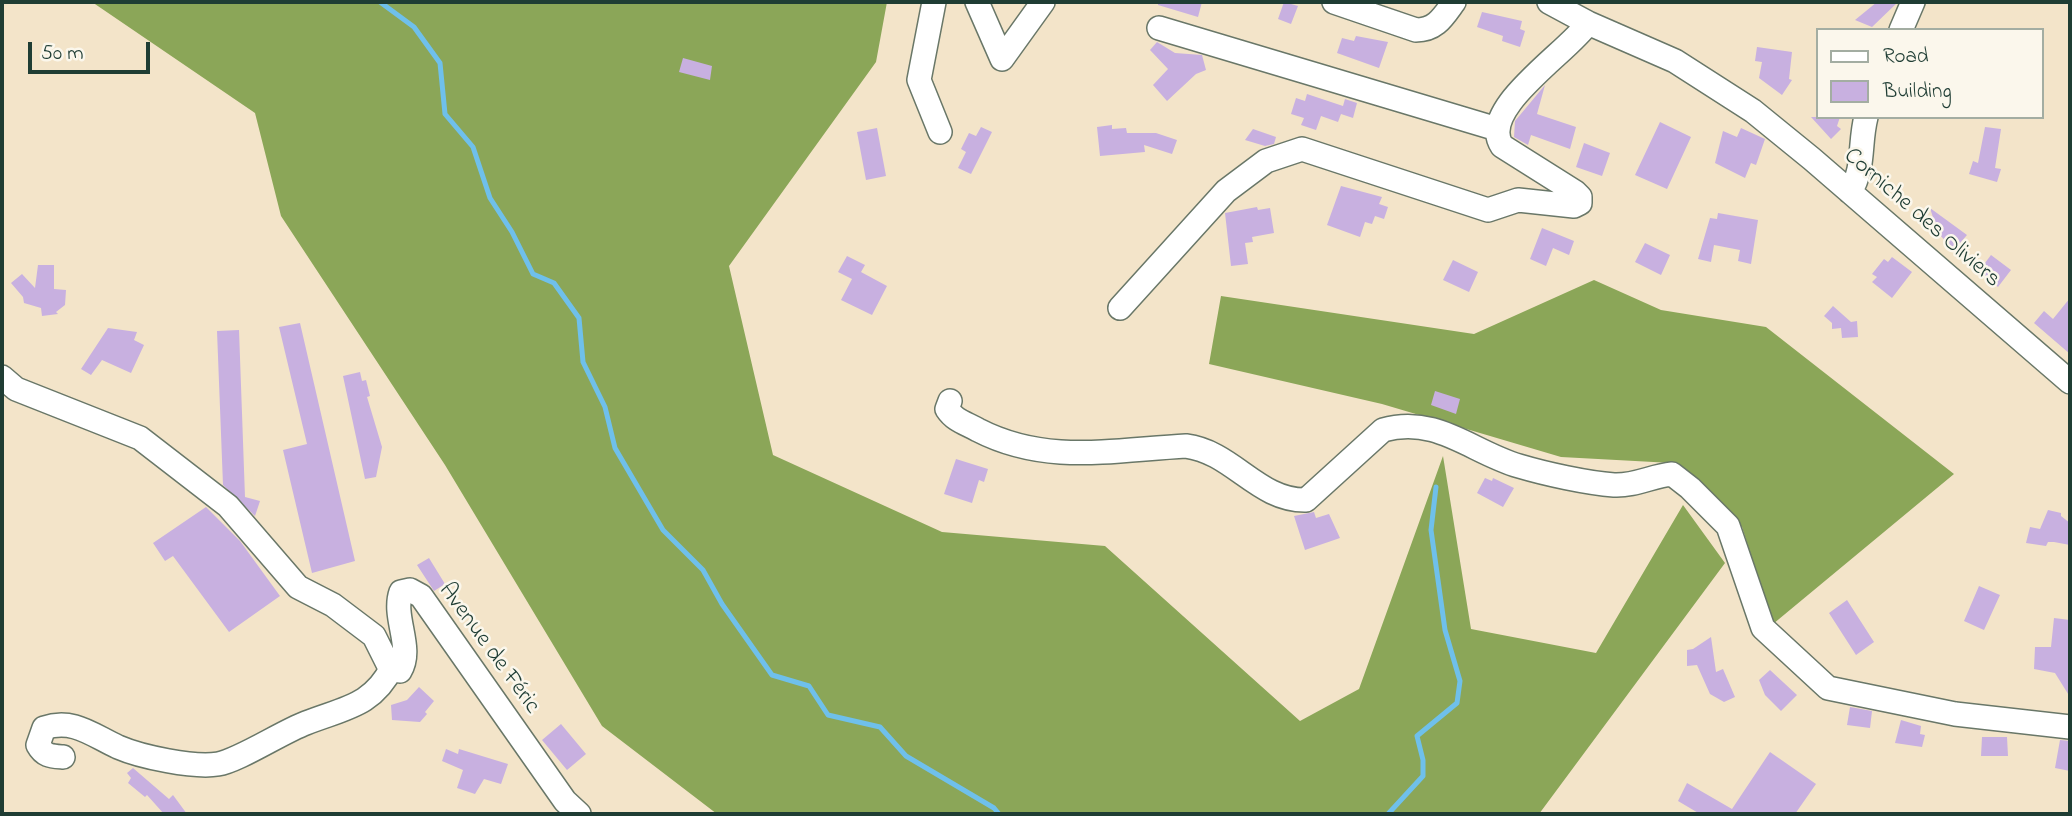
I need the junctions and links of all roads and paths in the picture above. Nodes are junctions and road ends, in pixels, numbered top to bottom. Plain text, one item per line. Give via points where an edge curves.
1 (934, 2) edge
2 (976, 2) edge
3 (1043, 2) edge
4 (1334, 2) edge
5 (1454, 2) edge
6 (1549, 2) edge
7 (1913, 2) edge
8 (1588, 23) junction
9 (1159, 28) dead end
10 (1903, 28) edge
11 (1866, 119) edge
12 (1497, 129) junction
13 (940, 132) dead end
14 (1850, 192) junction
15 (1120, 308) dead end
16 (2, 377) edge
17 (2070, 382) edge
18 (950, 401) dead end
19 (392, 667) junction
20 (2070, 727) edge
21 (63, 757) dead end
22 (579, 814) edge

1 - 13 street via 919,80
2 - 3 street via 1002,59
4 - 5 street via 1416,30 1437,25
6 - 8 street, Corniche des Oliviers
7 - 10 street
8 - 12 street via 1517,95
8 - 14 street, Corniche des Oliviers via 1699,75 1781,132
9 - 12 street
11 - 14 street via 1861,134 1862,169
12 - 15 street via 1502,146 1575,192 1580,203 1518,200 1488,210 1302,149 1266,161 1226,191
14 - 17 street, Corniche des Oliviers
16 - 19 street via 16,389 140,438 228,506 298,587 374,636
18 - 20 street via 947,409 953,418 1028,450 1206,449 1257,485 1292,500 1306,500 1383,430 1399,426 1441,432 1518,466 1614,485 1645,483 1672,474 1728,526 1763,628 1828,688 1955,714
19 - 21 street via 371,697 218,765 139,753 91,730 58,723 44,728 38,745 41,751
19 - 22 street, Avenue de Féric via 400,670 405,662 397,602 401,592 410,590 421,596 565,801

